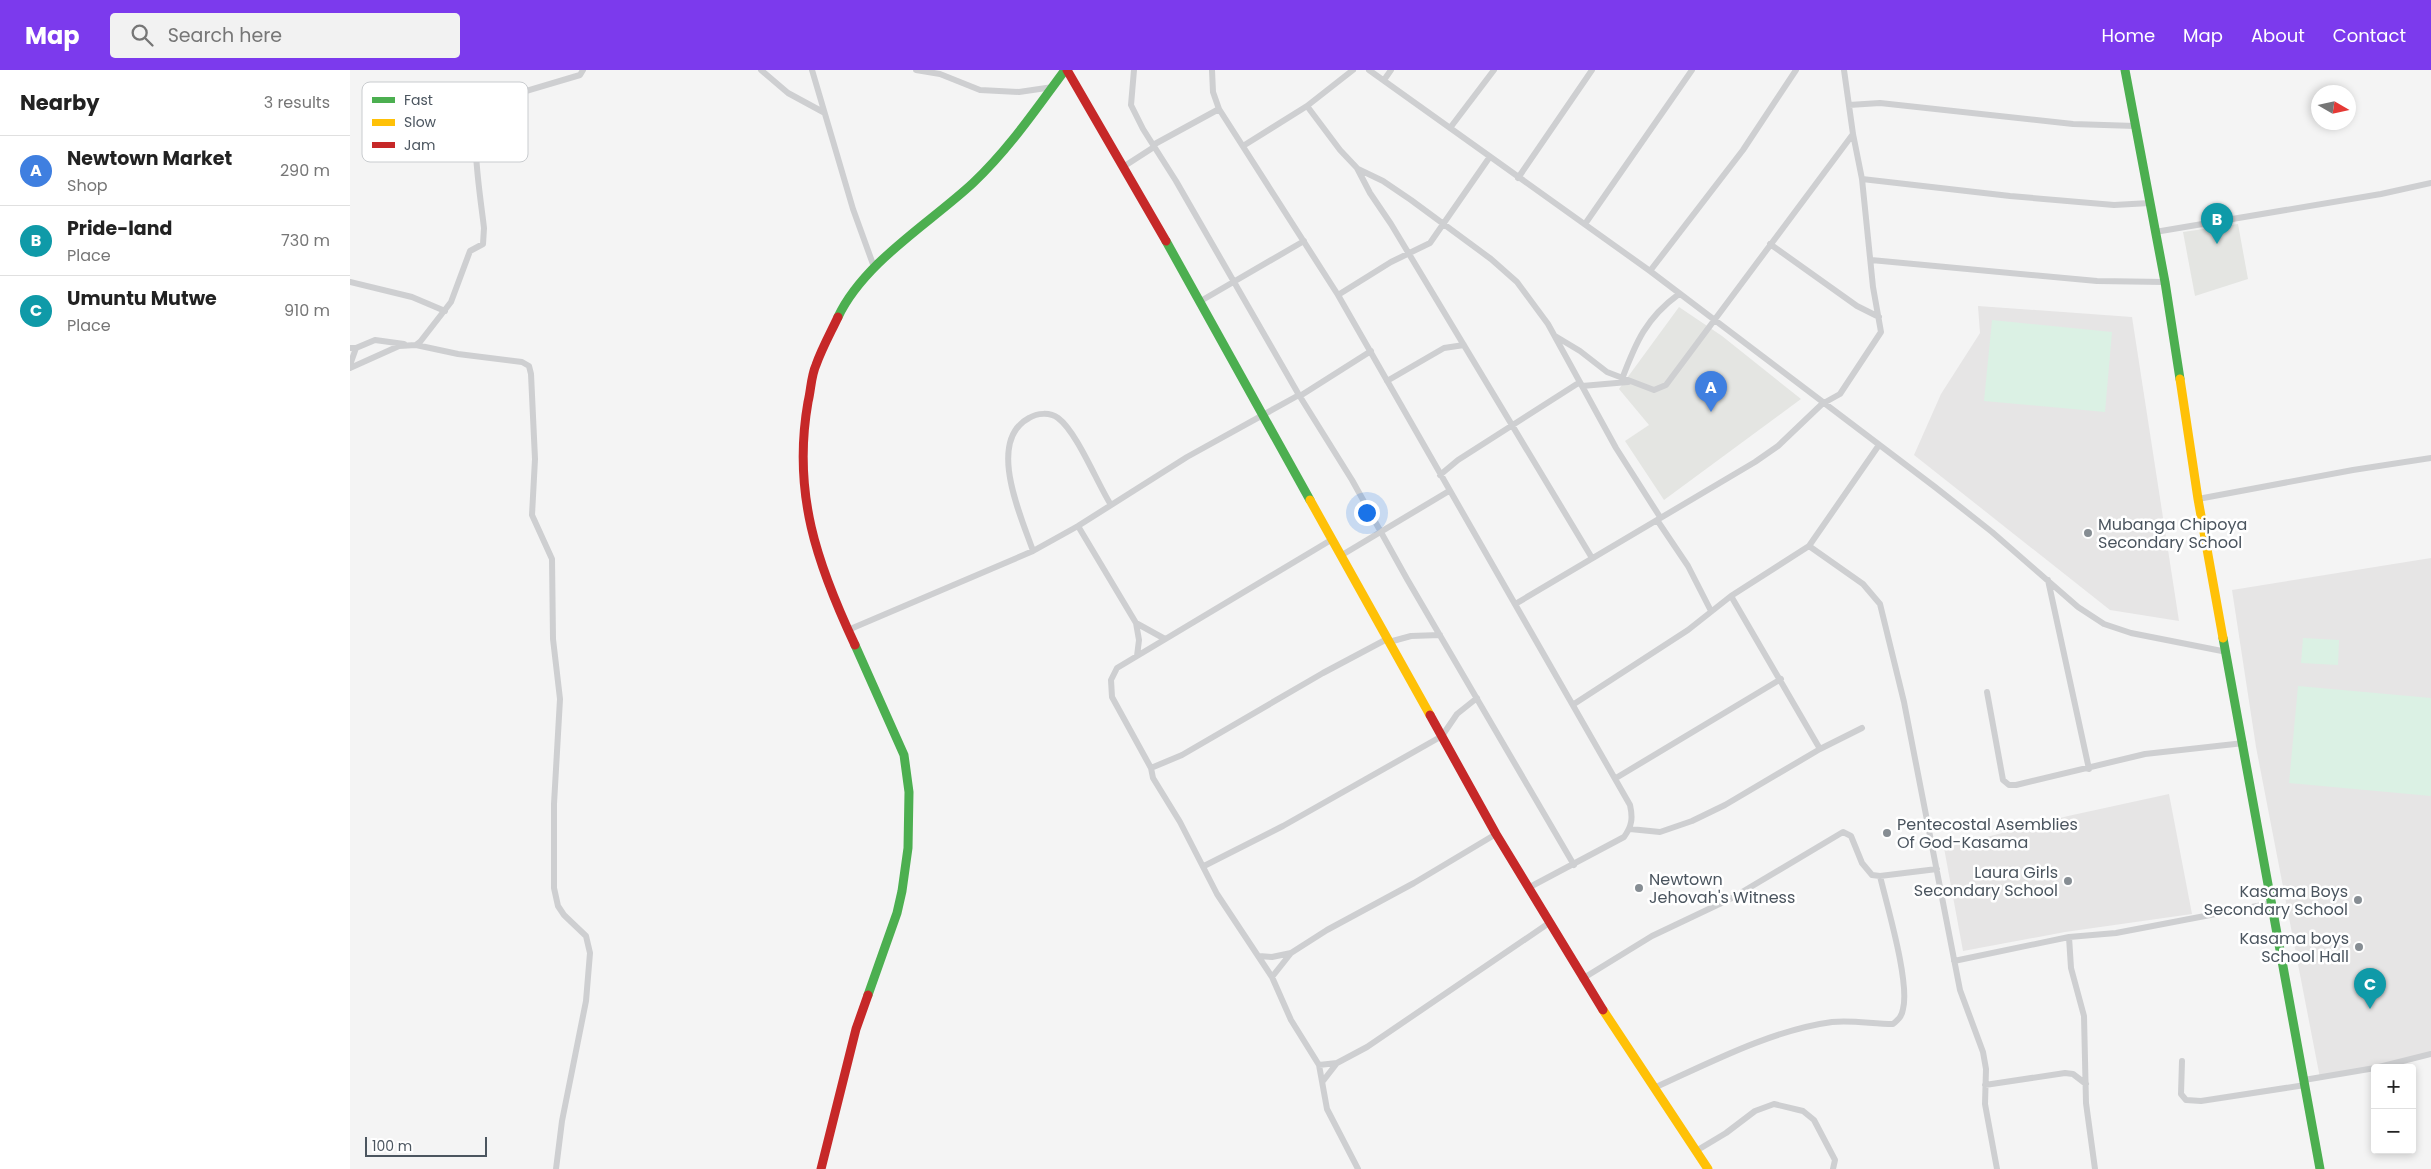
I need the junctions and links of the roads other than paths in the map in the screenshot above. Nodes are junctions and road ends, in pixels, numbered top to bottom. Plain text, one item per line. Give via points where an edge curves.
1 (583, 70) edge
2 (761, 70) edge
3 (812, 70) edge
4 (916, 70) edge
5 (1066, 70) edge
6 (1134, 70) edge
7 (1212, 70) edge
8 (1353, 70) edge
9 (1369, 70) edge
10 (1391, 70) edge
11 (1494, 70) edge
12 (1592, 70) edge
13 (1692, 70) edge
14 (1796, 70) edge
15 (1844, 70) edge
16 (2125, 70) edge
17 (1384, 80) junction
18 (1053, 87) junction
19 (528, 90) edge
20 (1849, 105) junction
21 (1307, 106) junction
22 (1219, 109) junction
23 (822, 112) junction
24 (2135, 126) junction
25 (1450, 128) junction
26 (1854, 134) junction
27 (1154, 146) junction
28 (1243, 146) junction
29 (1489, 158) junction
30 (478, 162) edge
31 (1123, 167) junction
32 (1357, 168) junction
33 (1518, 178) junction
34 (1862, 179) junction
35 (2431, 183) edge
36 (2150, 203) junction
37 (1585, 224) junction
38 (1443, 225) junction
39 (2155, 232) junction
40 (1304, 241) junction
41 (1770, 244) junction
42 (1408, 253) junction
43 (1871, 260) junction
44 (874, 267) junction
45 (1650, 272) junction
46 (350, 282) edge
47 (2165, 282) junction
48 (1234, 283) junction
49 (1679, 294) junction
50 (1338, 295) junction
51 (1198, 302) junction
52 (445, 311) junction
53 (1879, 317) junction
54 (1715, 320) junction
55 (1555, 336) junction
56 (406, 344) junction
57 (416, 345) junction
58 (1464, 345) junction
59 (353, 348) edge
60 (1371, 352) junction
61 (350, 367) edge
62 (1622, 379) junction
63 (1387, 381) junction
64 (1631, 382) junction
65 (1581, 384) junction
66 (1299, 396) junction
67 (1822, 404) junction
68 (1262, 416) junction
69 (1512, 425) junction
70 (1879, 446) junction
71 (2431, 458) edge
72 (1440, 475) junction
73 (1449, 491) junction
74 (2198, 499) junction
75 (1111, 505) junction
76 (1659, 519) junction
77 (1078, 526) junction
78 (1380, 531) junction
79 (1331, 540) junction
80 (1808, 546) junction
81 (1034, 550) junction
82 (1342, 555) junction
83 (1592, 558) junction
84 (2048, 580) junction
85 (1730, 596) junction
86 (1517, 603) junction
87 (1711, 612) junction
88 (1136, 623) junction
89 (848, 630) junction
90 (1440, 635) junction
91 (1165, 639) junction
92 (1388, 641) junction
93 (2227, 652) junction
94 (1137, 656) junction
95 (1780, 678) junction
96 (1987, 692) dead end
97 (1476, 698) junction
98 (1574, 704) junction
99 (1862, 728) dead end
100 (1442, 736) junction
101 (2244, 743) junction
102 (1820, 749) junction
103 (1151, 768) junction
104 (2089, 768) junction
105 (1616, 778) junction
106 (1630, 829) junction
107 (1496, 834) junction
108 (1574, 864) junction
109 (1204, 866) junction
110 (1937, 869) junction
111 (1880, 876) junction
112 (1528, 888) junction
113 (2272, 903) junction
114 (1549, 923) junction
115 (2069, 937) junction
116 (1291, 953) junction
117 (1259, 956) junction
118 (1954, 962) junction
119 (1272, 977) junction
120 (1582, 979) junction
121 (2431, 1054) edge
122 (2182, 1061) dead end
123 (1337, 1063) junction
124 (2391, 1064) edge
125 (1319, 1065) junction
126 (2371, 1069) edge
127 (1323, 1081) junction
128 (2304, 1083) junction
129 (2086, 1084) junction
130 (1986, 1085) junction
131 (1654, 1088) junction
132 (1696, 1151) junction
133 (556, 1169) edge
134 (821, 1169) edge
135 (1358, 1169) edge
136 (1708, 1169) edge
137 (1833, 1169) edge
138 (1997, 1169) edge
139 (2095, 1169) edge
140 (2320, 1169) edge

1 - 19 street via 580,75
2 - 23 street via 788,93
3 - 23 street
4 - 18 street via 940,74 980,90 1019,92
5 - 18 street
5 - 31 street
6 - 27 street via 1131,105
7 - 22 street via 1213,92
8 - 21 street
9 - 17 street
10 - 17 street
11 - 25 street
12 - 33 street
13 - 37 street
14 - 45 street via 1743,150
15 - 20 street
16 - 24 street
17 - 25 street
18 - 44 street via 1004,152 973,183
20 - 24 street via 1880,103 2073,124
20 - 26 street
21 - 28 street
21 - 32 street
22 - 27 street
22 - 28 street
23 - 44 street
24 - 36 street
25 - 29 street
26 - 34 street
26 - 41 street
27 - 31 street
27 - 48 street
28 - 40 street
29 - 33 street
29 - 38 street
30 - 52 street via 484,241 468,255
31 - 51 street
32 - 38 street via 1390,185
32 - 42 street
33 - 37 street
34 - 36 street via 2001,196 2114,205
34 - 43 street
35 - 39 street
36 - 39 street
37 - 45 street
38 - 42 street via 1430,243
38 - 55 street via 1505,270
39 - 47 street
40 - 48 street
40 - 50 street
41 - 53 street via 1857,306
41 - 54 street
42 - 50 street
42 - 58 street
43 - 47 street via 2097,282
43 - 53 street
44 - 89 street via 841,311 818,357 803,432 805,501 812,537
45 - 49 street
46 - 52 street via 412,296
47 - 74 street
48 - 51 street
48 - 66 street
49 - 54 street
49 - 62 street via 1646,325
50 - 60 street
51 - 68 street
52 - 57 street
53 - 67 street via 1882,327 1879,337 1840,394
54 - 64 street via 1661,389 1654,390
54 - 67 street
55 - 62 street
55 - 65 street
56 - 57 street
56 - 59 street via 375,340
56 - 61 street
57 - 133 street via 522,362 529,366 531,374 535,459 532,515 552,560 553,640 560,699 554,804 554,888 558,906 586,936 590,952 585,1009
58 - 63 street via 1444,348
58 - 69 street
59 - 61 street
60 - 63 street
60 - 66 street
62 - 64 street
63 - 72 street
64 - 65 street
65 - 69 street
65 - 76 street
66 - 68 street
66 - 78 street
67 - 70 street
67 - 76 street via 1778,446
68 - 75 street via 1187,457
68 - 79 street
69 - 72 street
69 - 83 street
70 - 80 street
70 - 84 street
71 - 74 street
72 - 73 street
73 - 78 street
73 - 86 street
74 - 93 street
75 - 77 street
75 - 81 street via 1078,444 1057,416 1045,413 1020,422 1013,430 1008,445 1010,477
76 - 83 street
76 - 87 street
77 - 81 street
77 - 88 street
78 - 82 street
78 - 90 street
79 - 82 street
79 - 91 street
80 - 85 street
80 - 110 street via 1863,584 1880,604 1904,702
81 - 89 street
82 - 92 street
83 - 86 street
84 - 93 street via 2078,607 2104,624 2131,633
84 - 104 street
85 - 87 street
85 - 95 street
86 - 98 street
87 - 98 street
88 - 91 street
88 - 94 street
89 - 134 street via 904,755 909,792 908,848 897,913 856,1029
90 - 92 street
90 - 97 street
91 - 94 street
92 - 100 street
92 - 103 street via 1323,673 1182,755
93 - 101 street
94 - 103 street via 1117,668 1110,691
95 - 102 street
95 - 105 street
96 - 104 street via 2003,780 2009,785
97 - 100 street via 1457,714
97 - 108 street
98 - 105 street
99 - 102 street
100 - 107 street
100 - 109 street via 1283,826
101 - 104 street via 2145,754
101 - 113 street
102 - 106 street via 1726,806 1692,821 1660,832
103 - 109 street via 1153,778
105 - 106 street via 1630,805
106 - 108 street via 1624,837
107 - 112 street
107 - 116 street
108 - 112 street
109 - 117 street via 1230,916
110 - 111 street
110 - 118 street
111 - 120 street via 1867,871 1852,836 1843,832 1732,898 1652,936
111 - 131 street via 1903,979 1904,1007 1900,1018 1893,1024 1853,1021 1806,1027 1726,1056
112 - 114 street
113 - 115 street via 2116,933
113 - 128 street
114 - 120 street
114 - 123 street via 1367,1047
115 - 118 street
115 - 129 street via 2071,968 2084,1016
116 - 117 street
116 - 119 street
117 - 119 street
118 - 130 street via 1960,990 1983,1052
119 - 125 street via 1291,1020
120 - 131 street
121 - 124 street
122 - 128 street via 2181,1094 2186,1100 2201,1101
123 - 125 street
123 - 127 street
125 - 127 street
126 - 128 street
127 - 135 street via 1327,1109
128 - 140 street
129 - 130 street via 2073,1074 2065,1073
129 - 139 street
130 - 138 street via 1986,1112
131 - 132 street
132 - 136 street
132 - 137 street via 1755,1111 1774,1104 1803,1111 1814,1120 1835,1160

